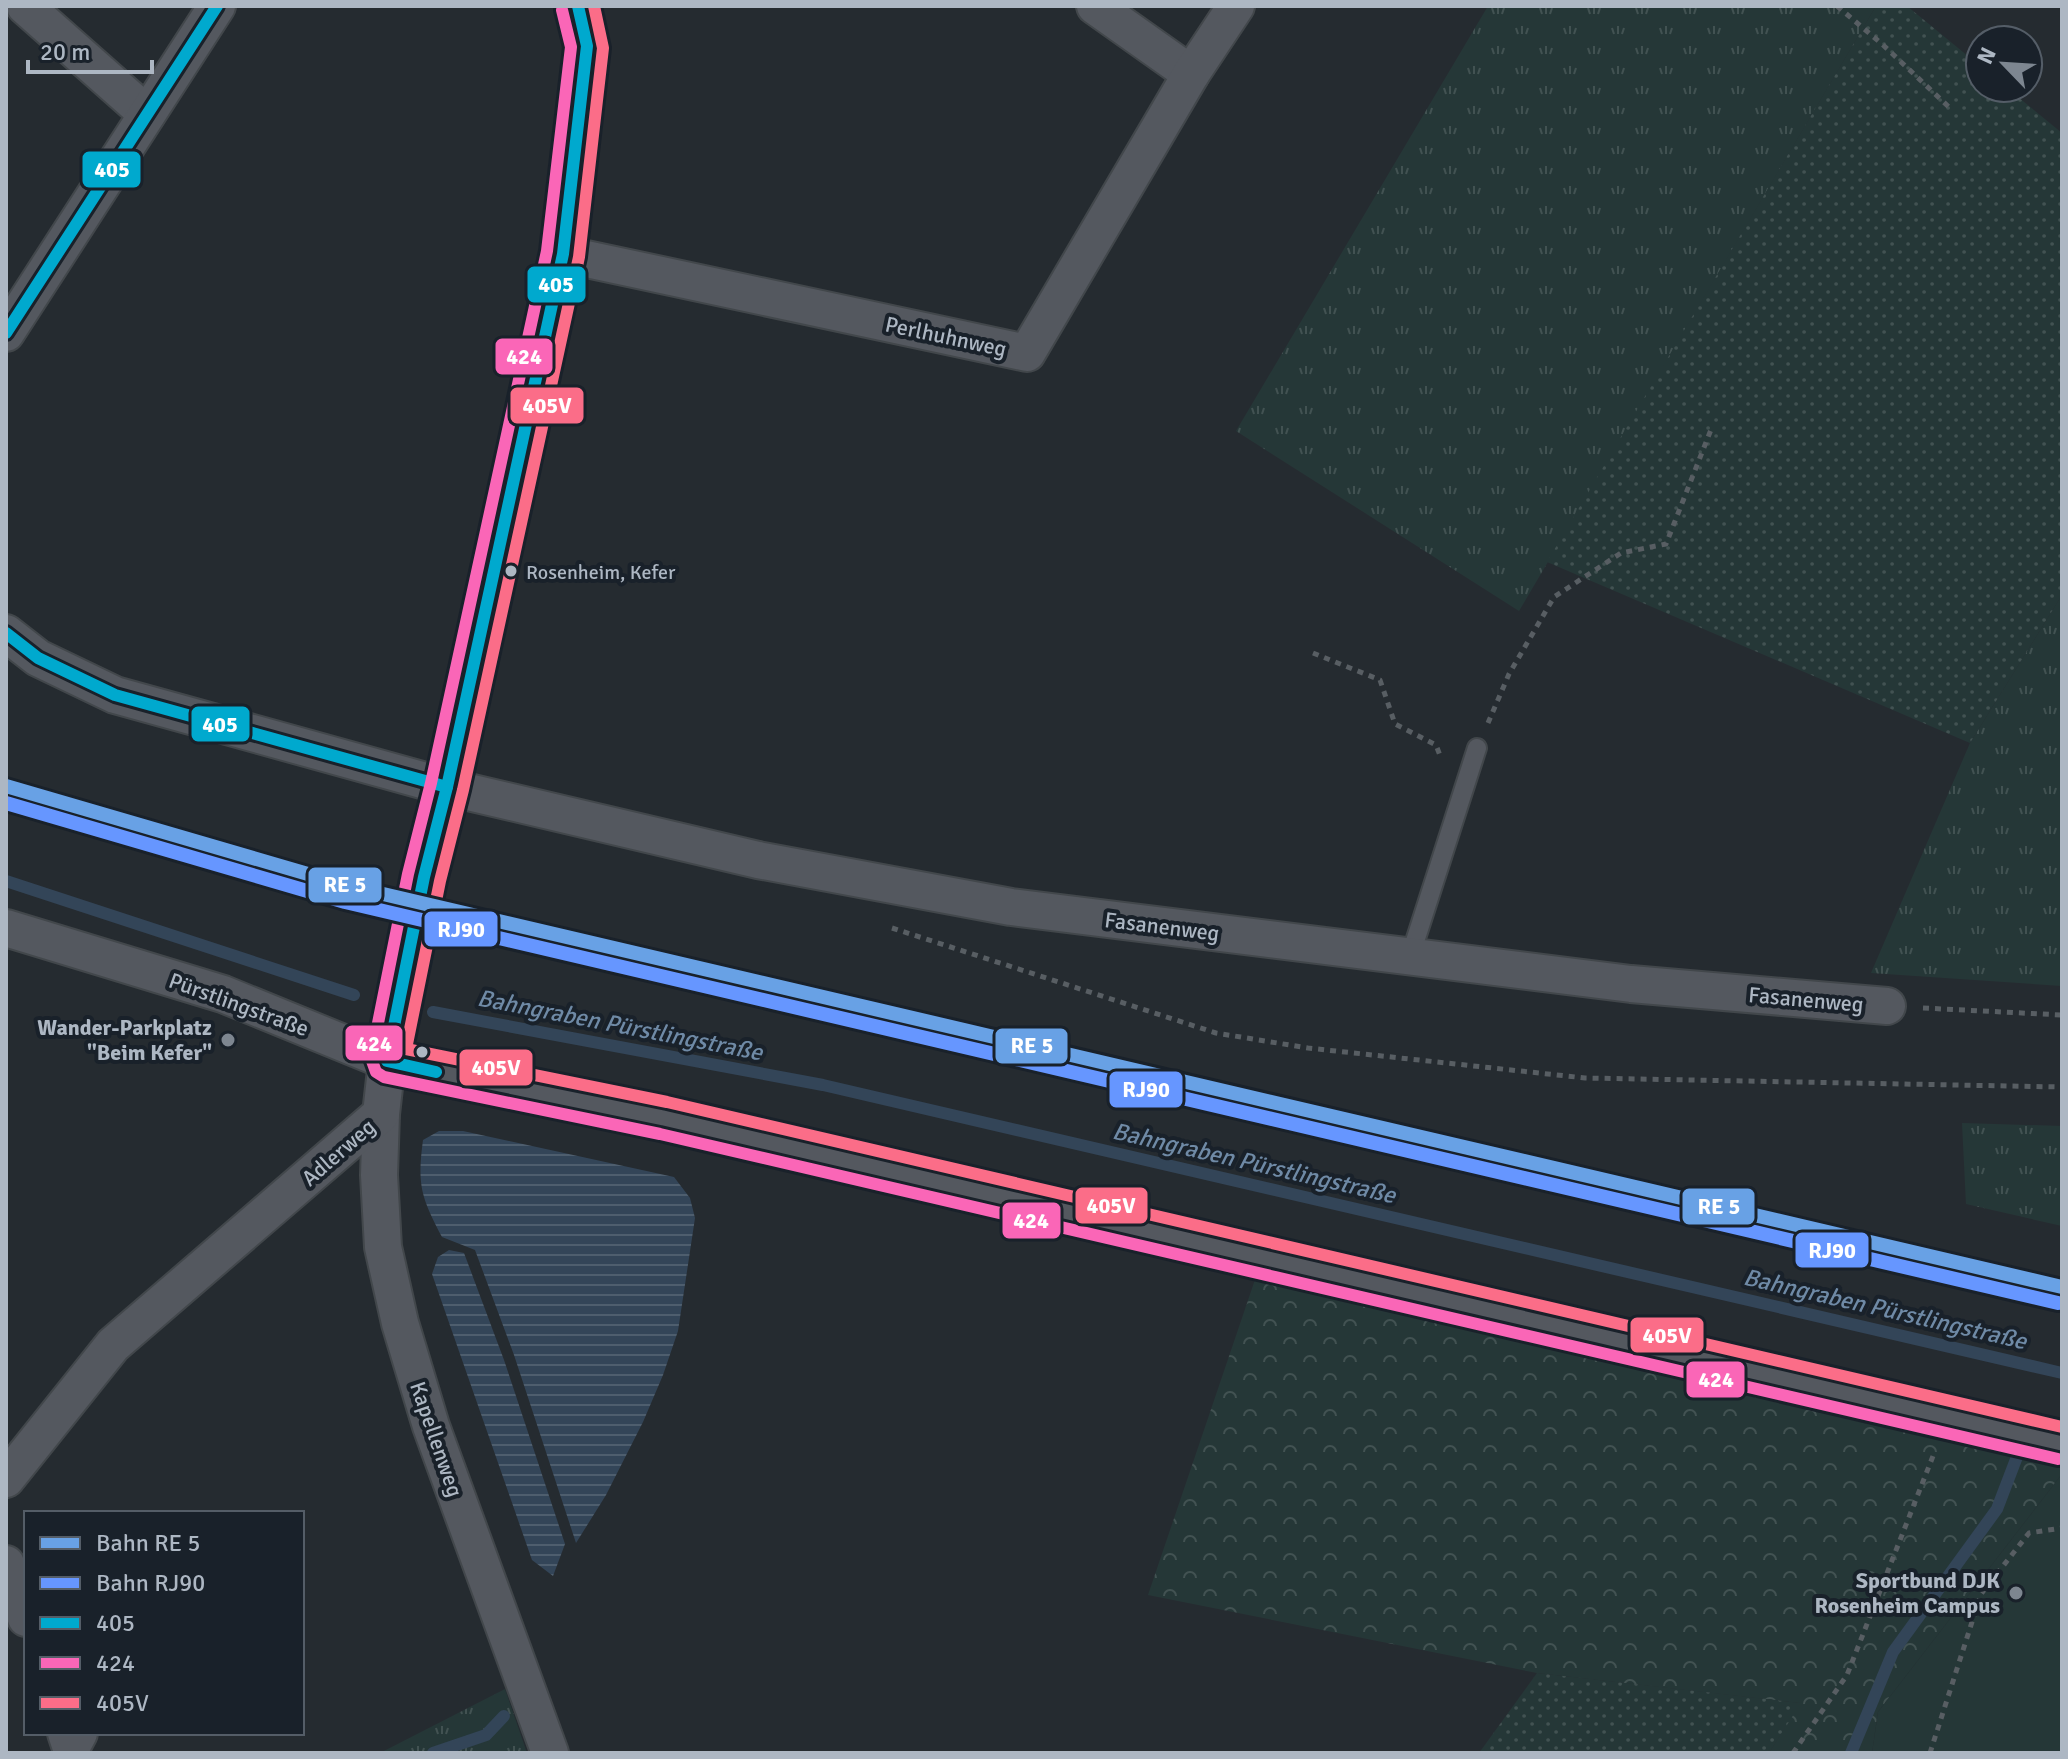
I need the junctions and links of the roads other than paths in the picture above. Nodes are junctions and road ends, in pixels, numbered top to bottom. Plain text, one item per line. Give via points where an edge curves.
1 (25, 6) edge
2 (217, 6) edge
3 (578, 6) edge
4 (1095, 6) edge
5 (1236, 6) edge
6 (1191, 74) junction
7 (147, 114) junction
8 (563, 254) junction
9 (6, 333) edge
10 (6, 633) edge
11 (1477, 748) road end
12 (447, 787) junction
13 (6, 928) edge
14 (1410, 957) junction
15 (1887, 1006) road end
16 (387, 1061) junction
17 (381, 1114) junction
18 (2062, 1443) edge
19 (6, 1479) edge
20 (13, 1569) edge
21 (24, 1610) edge
22 (67, 1735) edge
23 (78, 1735) edge
24 (550, 1753) edge

1 - 7 street
2 - 7 street
3 - 8 street, Adlerweg via 587,46
4 - 6 street
5 - 6 street, Perlhuhnweg
6 - 8 street, Perlhuhnweg via 1027,353
7 - 9 street
8 - 12 street, Adlerweg
10 - 12 street, Fasanenweg via 38,658 115,695
11 - 14 lane
12 - 14 street, Fasanenweg via 758,860 1011,907
12 - 16 street, Adlerweg
13 - 16 street, Pürstlingstraße via 223,994
14 - 15 street, Fasanenweg via 1631,984
16 - 17 street, Adlerweg
16 - 18 street, Pürstlingstraße via 663,1118
17 - 19 street, Adlerweg via 113,1345
17 - 24 street, Kapellenweg via 383,1247 400,1323 431,1426
20 - 21 street
22 - 23 street via 71,1748

